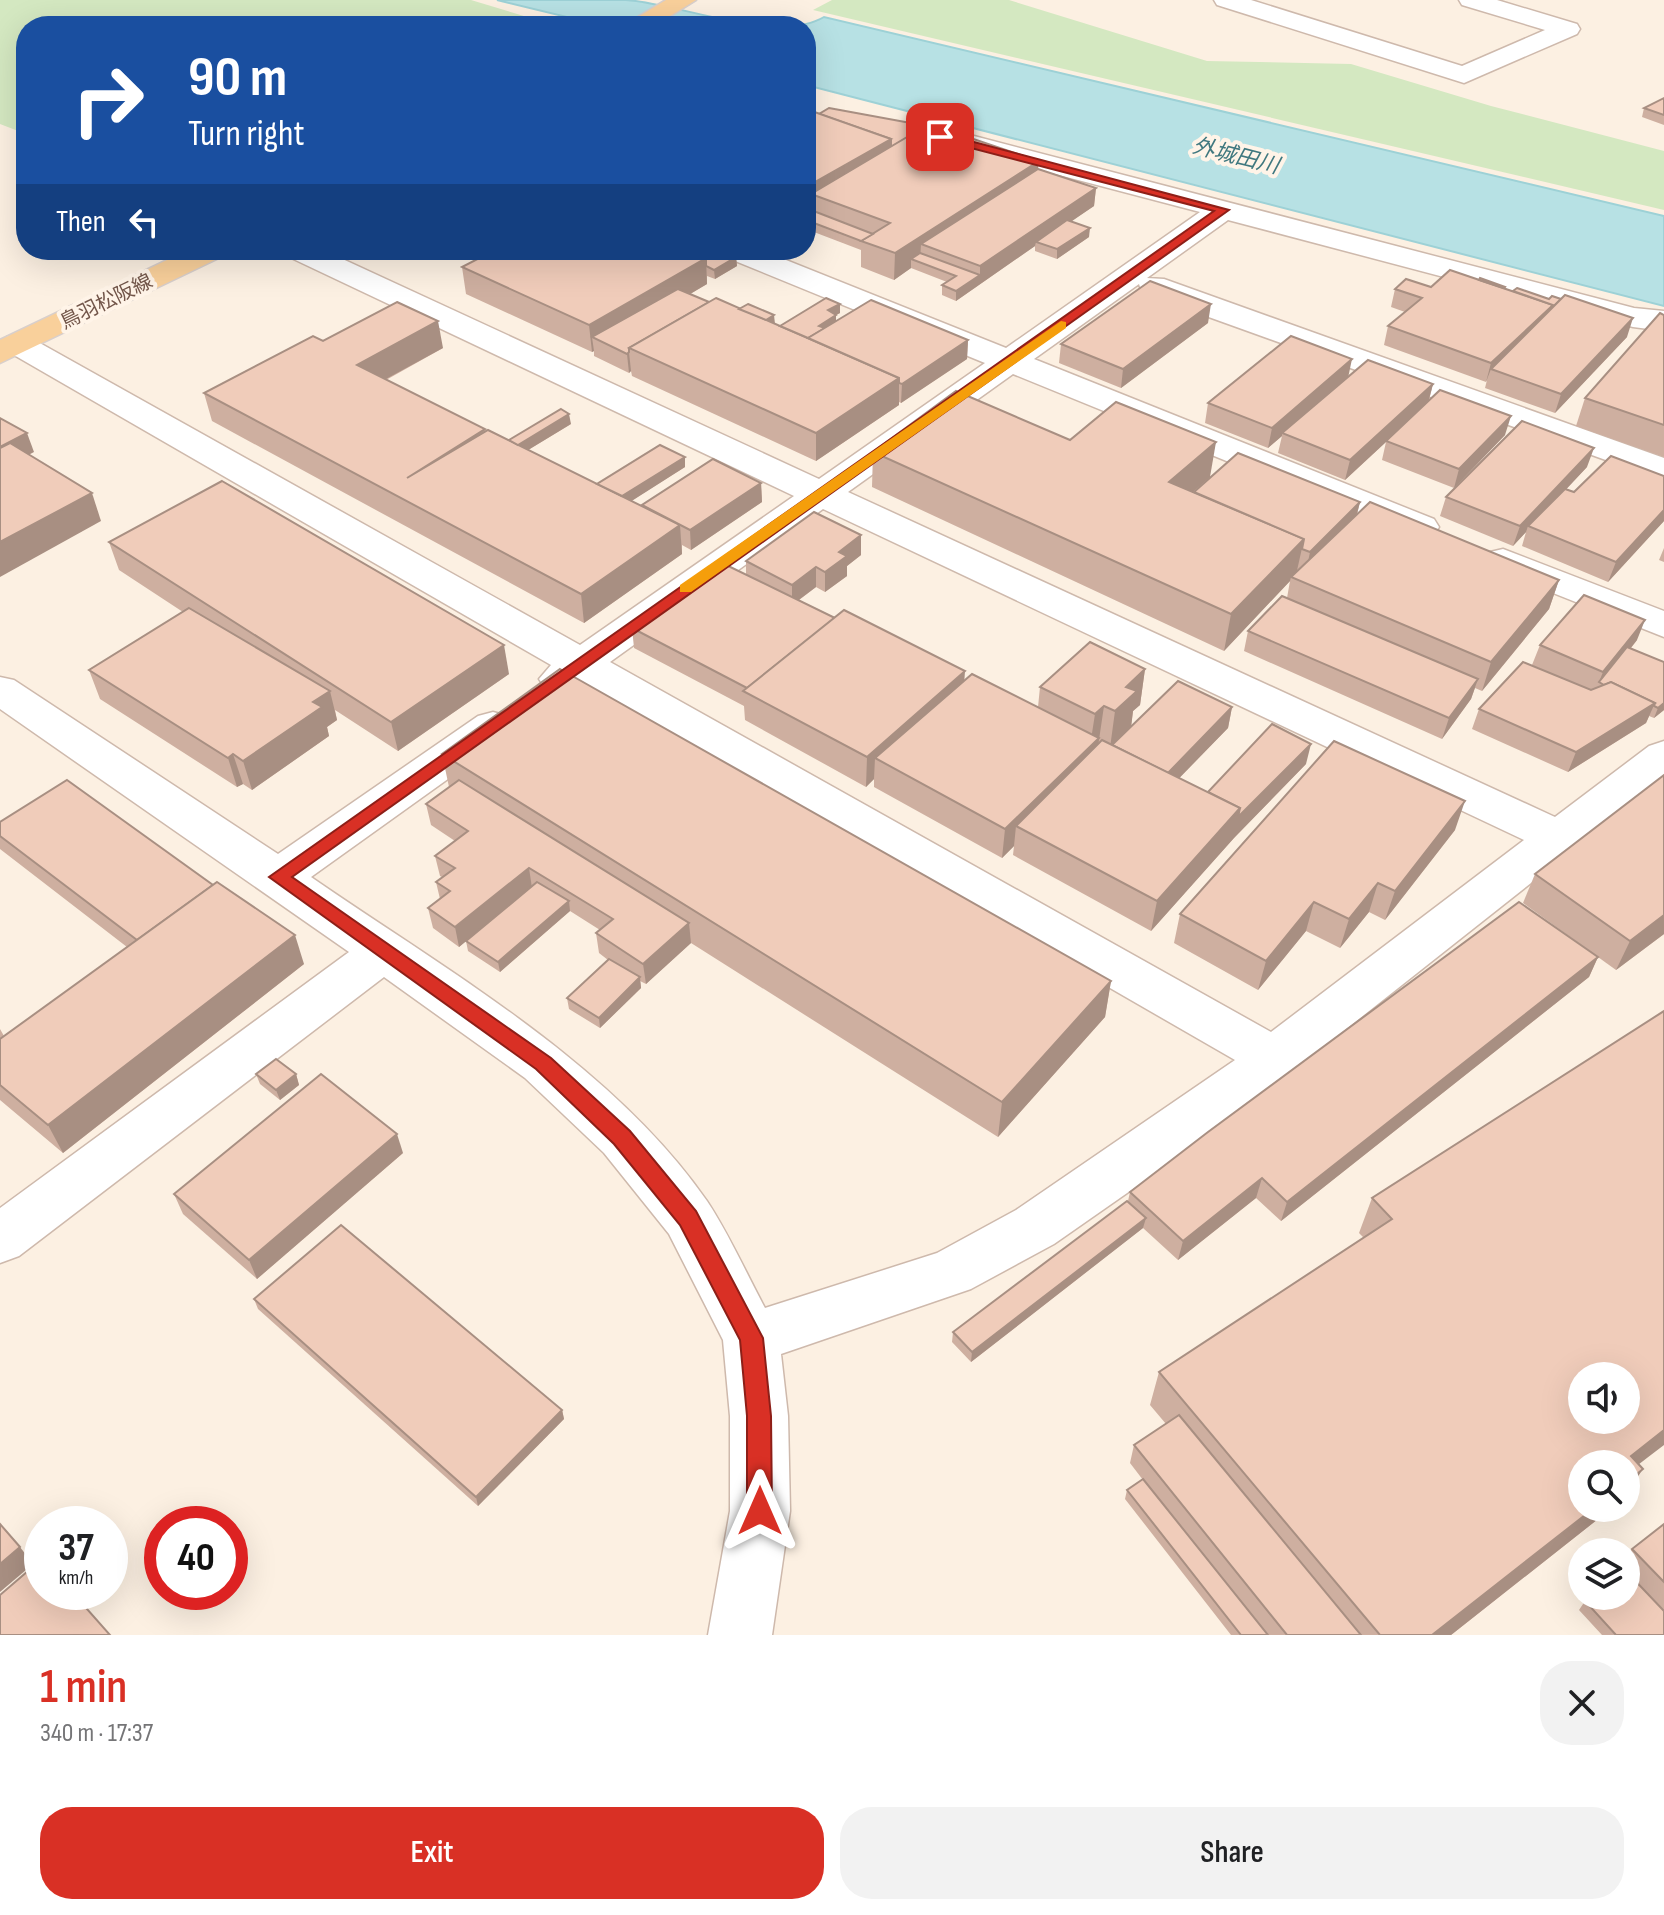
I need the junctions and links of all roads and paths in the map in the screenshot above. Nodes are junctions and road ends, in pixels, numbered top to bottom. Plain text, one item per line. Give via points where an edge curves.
1 (684, 0) edge
2 (1226, 0) edge
3 (1471, 0) edge
4 (654, 16) edge
5 (947, 138) edge
6 (1223, 210) junction
7 (191, 260) edge
8 (319, 260) edge
9 (759, 260) edge
10 (1129, 277) junction
11 (1664, 321) edge
12 (9, 348) edge
13 (1010, 361) junction
14 (1664, 470) edge
15 (818, 493) junction
16 (1664, 625) edge
17 (580, 664) junction
18 (0, 690) edge
19 (1664, 756) edge
20 (1557, 837) junction
21 (278, 877) junction
22 (384, 951) junction
23 (1274, 1058) junction
24 (0, 1239) edge
25 (751, 1338) junction
26 (740, 1635) edge

1 - 4 main road
2 - 3 street via 1464,75 1568,29
5 - 6 street
6 - 10 street
6 - 11 street
7 - 12 main road, 鳥羽松阪線
8 - 15 street
9 - 13 street
10 - 13 street
10 - 14 street
12 - 17 street
13 - 15 street
13 - 16 street
15 - 17 street
15 - 20 street
17 - 21 street
17 - 23 street
18 - 21 street
19 - 20 street
20 - 23 street
21 - 22 street
22 - 24 street
22 - 25 street via 543,1064 622,1138 688,1218
23 - 25 street via 1035,1227 952,1272
25 - 26 street via 760,1511

